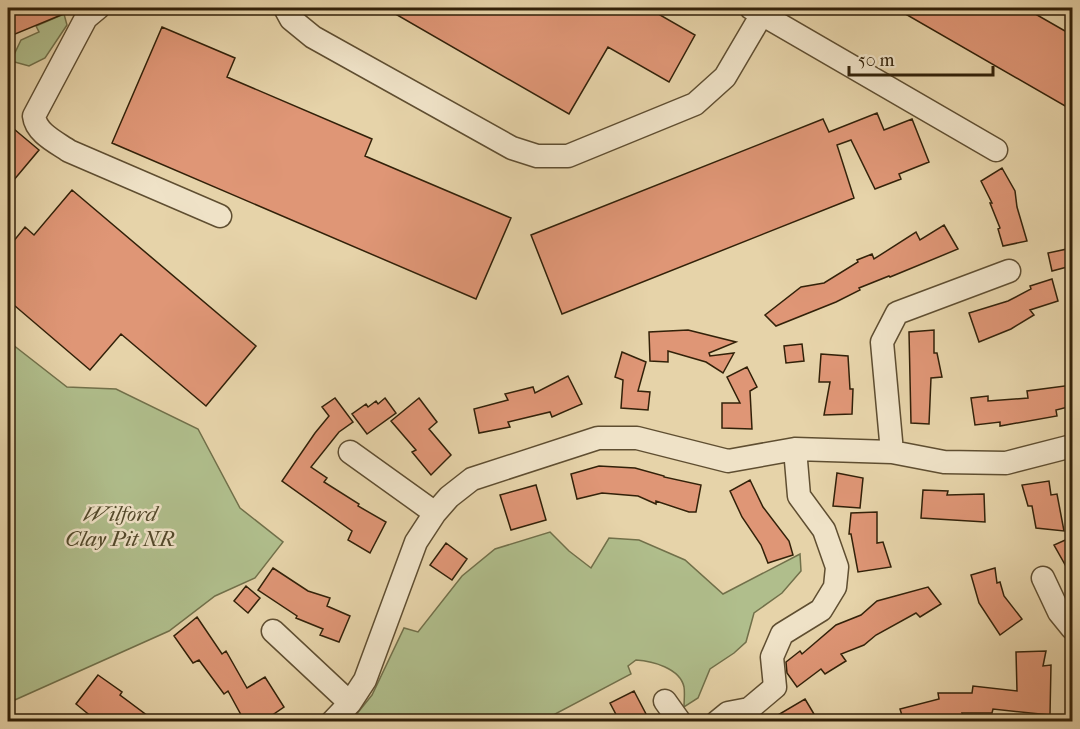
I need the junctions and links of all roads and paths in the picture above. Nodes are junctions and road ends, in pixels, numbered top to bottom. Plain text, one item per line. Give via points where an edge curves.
1 (98, 8) edge
2 (285, 8) edge
3 (756, 11) edge
4 (996, 150) dead end
5 (220, 216) dead end
6 (1009, 271) dead end
7 (1072, 446) edge
8 (795, 449) junction
9 (350, 452) dead end
10 (892, 452) junction
11 (435, 513) junction
12 (1044, 578) dead end
13 (1072, 628) edge
14 (273, 631) dead end
15 (664, 701) dead end
16 (350, 703) junction
17 (332, 722) edge
18 (680, 722) edge
19 (717, 722) edge

1 - 5 street via 86,18 34,116 35,124 69,151
2 - 3 street via 291,19 314,36 512,148 537,156 568,156 695,104 725,76
3 - 4 street
6 - 10 street via 897,313 882,342
7 - 10 street via 1006,463 944,462
8 - 10 street
8 - 11 street via 728,461 637,438 598,438 472,479
8 - 19 street via 799,496 824,530 837,567 835,586 821,609 782,634 772,657 775,687 749,709 728,713
9 - 11 street
11 - 16 street via 416,542 365,680
12 - 13 street via 1059,612
14 - 16 street
15 - 18 street
16 - 17 street

